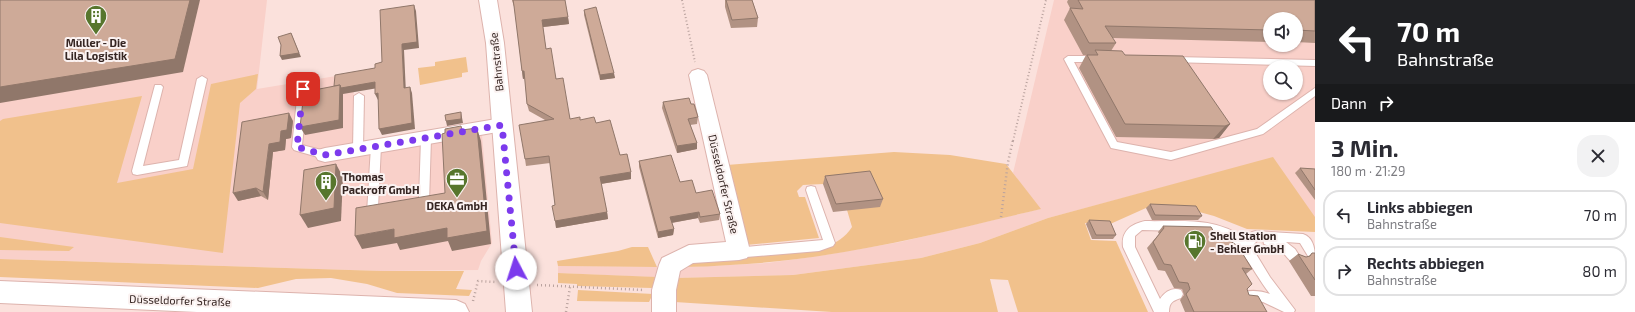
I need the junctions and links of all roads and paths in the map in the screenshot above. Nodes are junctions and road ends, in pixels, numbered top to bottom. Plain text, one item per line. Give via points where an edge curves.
1 (488, 0) edge
2 (682, 0) edge
3 (1046, 0) edge
4 (1108, 59) edge
5 (1164, 60) edge
6 (1315, 63) edge
7 (698, 75) joint
8 (202, 79) dead end
9 (158, 87) dead end
10 (303, 89) dead end
11 (1315, 91) edge
12 (359, 96) dead end
13 (502, 125) junction
14 (426, 138) junction
15 (367, 148) junction
16 (325, 155) joint
17 (811, 190) dead end
18 (410, 206) edge
19 (387, 210) edge
20 (1001, 217) dead end
21 (1256, 235) junction
22 (740, 251) junction
23 (1251, 253) junction
24 (1315, 258) edge
25 (1296, 260) dead end
26 (517, 283) junction
27 (570, 287) junction
28 (0, 292) edge
29 (1176, 294) dead end
30 (1248, 296) edge
31 (664, 301) edge
32 (464, 308) edge
33 (335, 309) edge
34 (391, 310) edge
35 (1290, 311) edge
36 (519, 312) edge
37 (566, 312) edge
38 (1162, 312) edge

1 - 13 street, Bahnstraße via 495,43
2 - 7 path
3 - 20 path via 1008,162
4 - 11 lane via 1068,59 1114,145 1172,156 1260,132
5 - 6 lane
7 - 22 street, Düsseldorfer Straße
8 - 9 lane via 183,163 137,171
10 - 16 lane via 297,147
12 - 15 lane
13 - 14 street
13 - 26 street, Bahnstraße
14 - 15 street
14 - 18 lane via 424,203
15 - 16 street
15 - 19 lane via 372,213
17 - 22 lane via 829,243 819,246
21 - 23 lane via 1248,243
21 - 24 lane via 1302,239
21 - 25 lane via 1264,241 1284,246
22 - 31 street, Düsseldorfer Straße via 688,254 678,259 670,265
23 - 35 lane via 1267,281
23 - 38 lane via 1239,240 1226,231 1215,228 1136,226 1127,240 1129,247
26 - 27 path
26 - 32 path via 478,281
26 - 36 street, Bahnstraße
27 - 31 path
27 - 37 path
28 - 33 street, Düsseldorfer Straße
29 - 38 lane via 1169,296 1163,304
30 - 35 lane via 1264,297 1278,302
32 - 34 street, Düsseldorfer Straße
33 - 34 street, Düsseldorfer Straße

